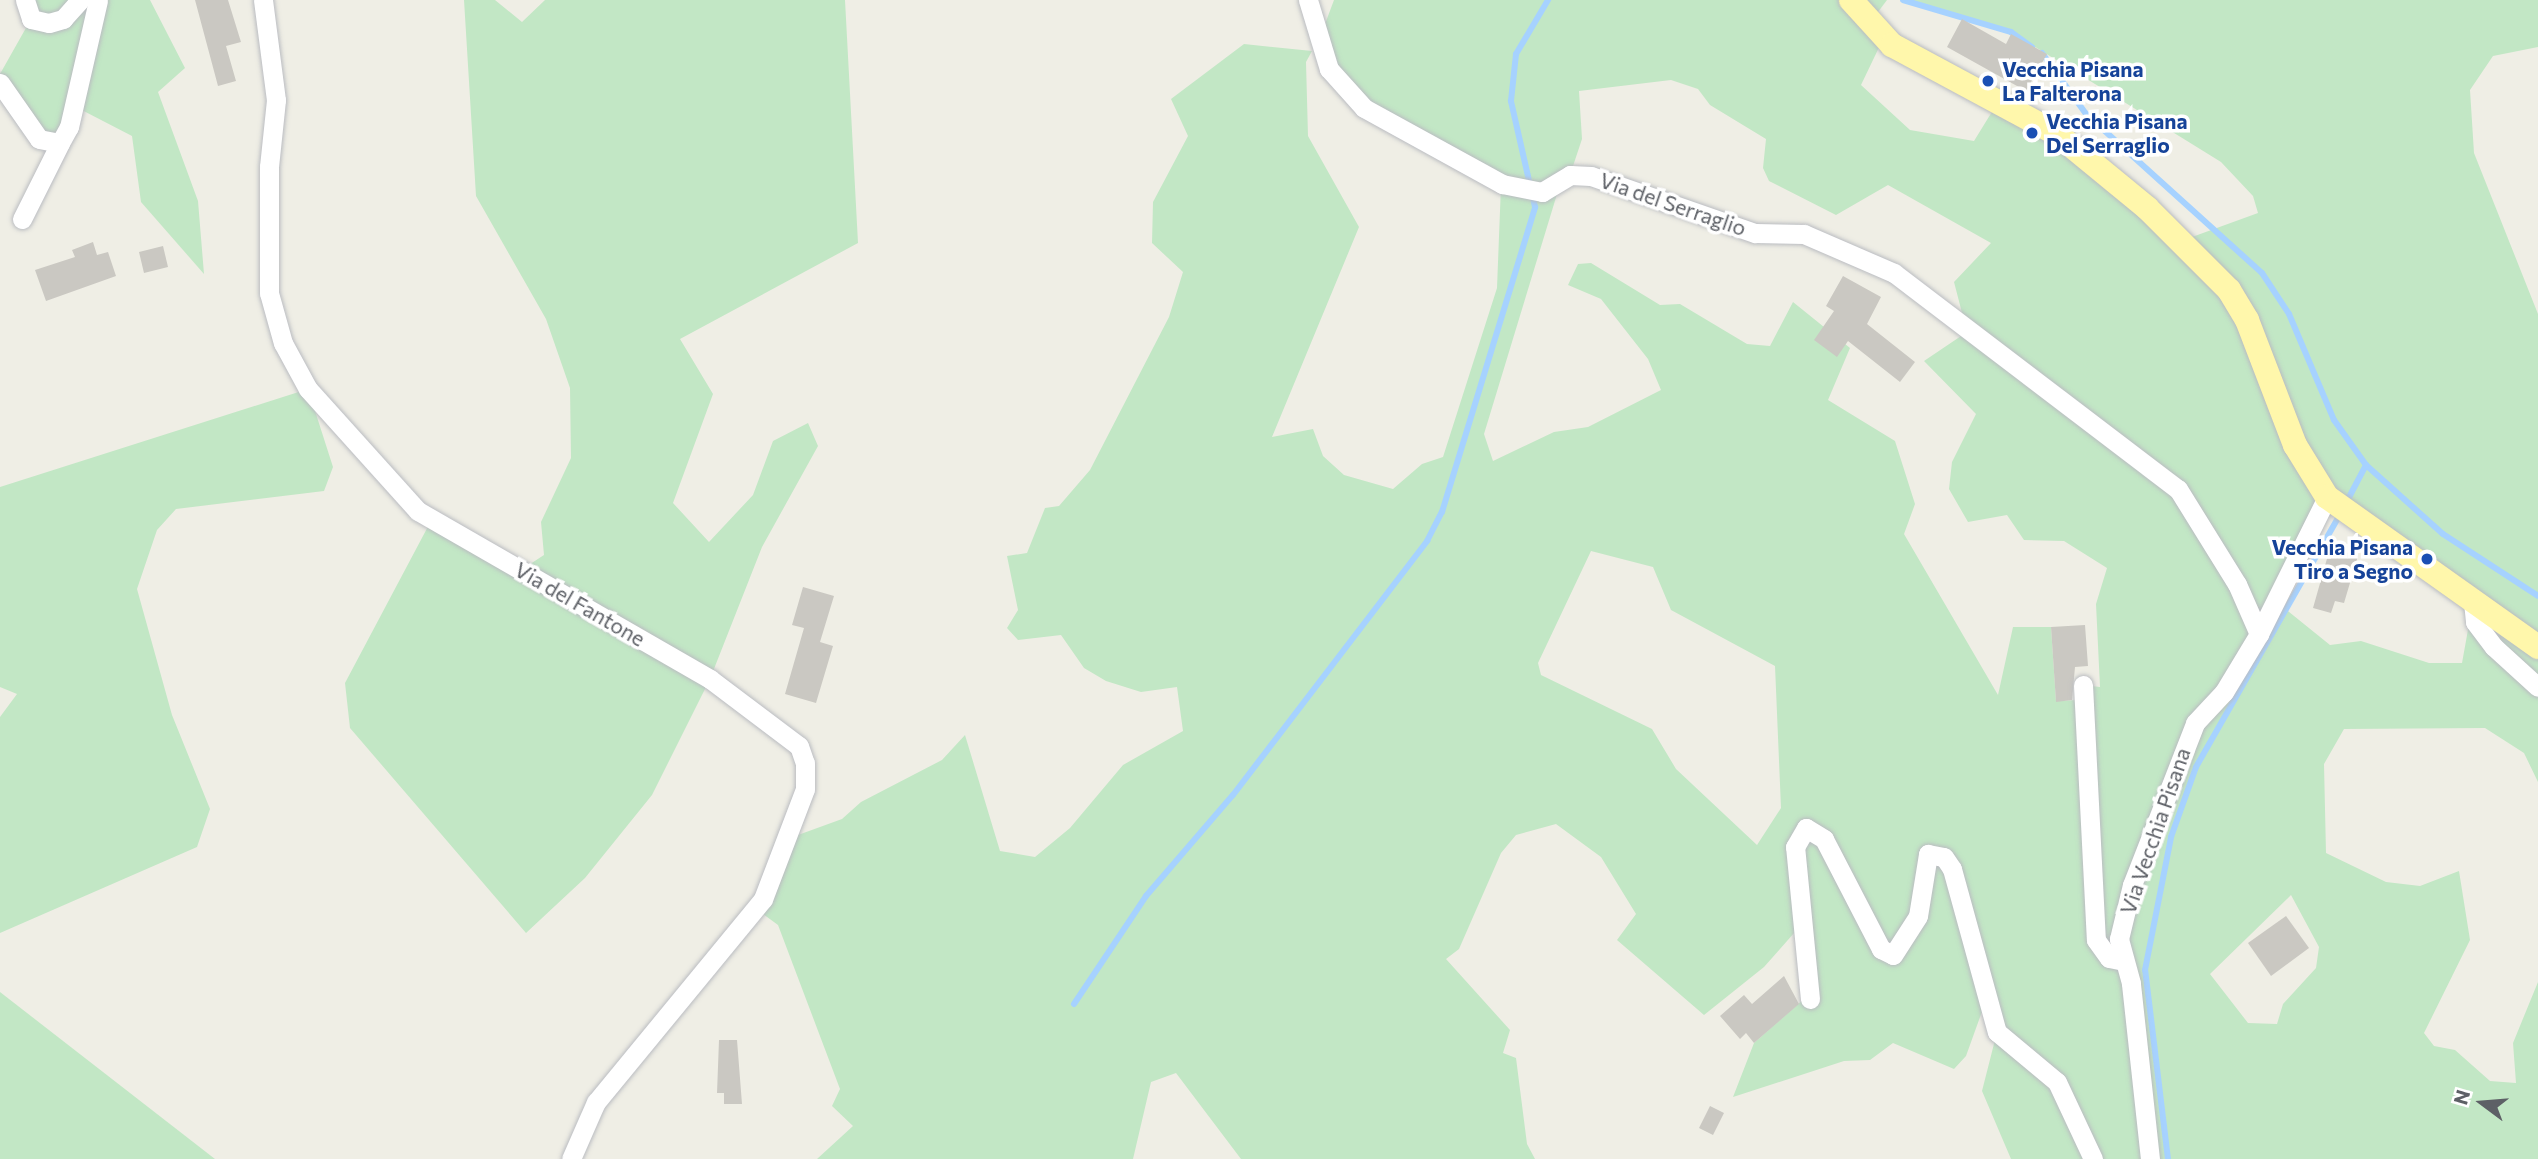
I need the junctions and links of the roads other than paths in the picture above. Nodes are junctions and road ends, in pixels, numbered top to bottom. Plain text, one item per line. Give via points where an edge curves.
1 (25, 0) edge
2 (80, 0) edge
3 (98, 0) edge
4 (263, 0) edge
5 (1308, 0) edge
6 (1851, 0) edge
7 (0, 83) edge
8 (60, 143) junction
9 (22, 219) dead end
10 (2327, 497) junction
11 (2473, 602) junction
12 (2259, 634) junction
13 (2538, 647) edge
14 (2083, 685) dead end
15 (2538, 687) edge
16 (2124, 961) junction
17 (1810, 999) dead end
18 (571, 1159) edge
19 (2093, 1159) edge
20 (2150, 1159) edge

1 - 2 street via 31,19 49,23 63,19
3 - 8 street via 69,127
4 - 18 street, Via del Fantone via 276,100 269,167 269,293 283,344 308,389 418,511 710,679 799,746 805,763 805,789 763,899 596,1102
5 - 12 street, Via del Serraglio via 1329,69 1364,108 1521,192 1542,192 1570,175 1591,176 1755,233 1804,234 1894,273 2178,489 2237,584
6 - 10 main road via 1892,45 2097,163 2206,265 2247,320 2295,444
7 - 8 street via 39,139
8 - 9 street
10 - 11 main road
10 - 12 street, Via Vecchia Pisana
11 - 13 main road
11 - 15 street via 2475,622
12 - 16 street, Via Vecchia Pisana via 2178,756 2133,885 2119,939
14 - 16 street via 2096,940 2109,958
16 - 20 street, Via Vecchia Pisana
17 - 19 street via 1795,847 1806,828 1824,839 1881,949 1893,955 1918,916 1928,855 1944,858 1952,869 1997,1032 2057,1082

